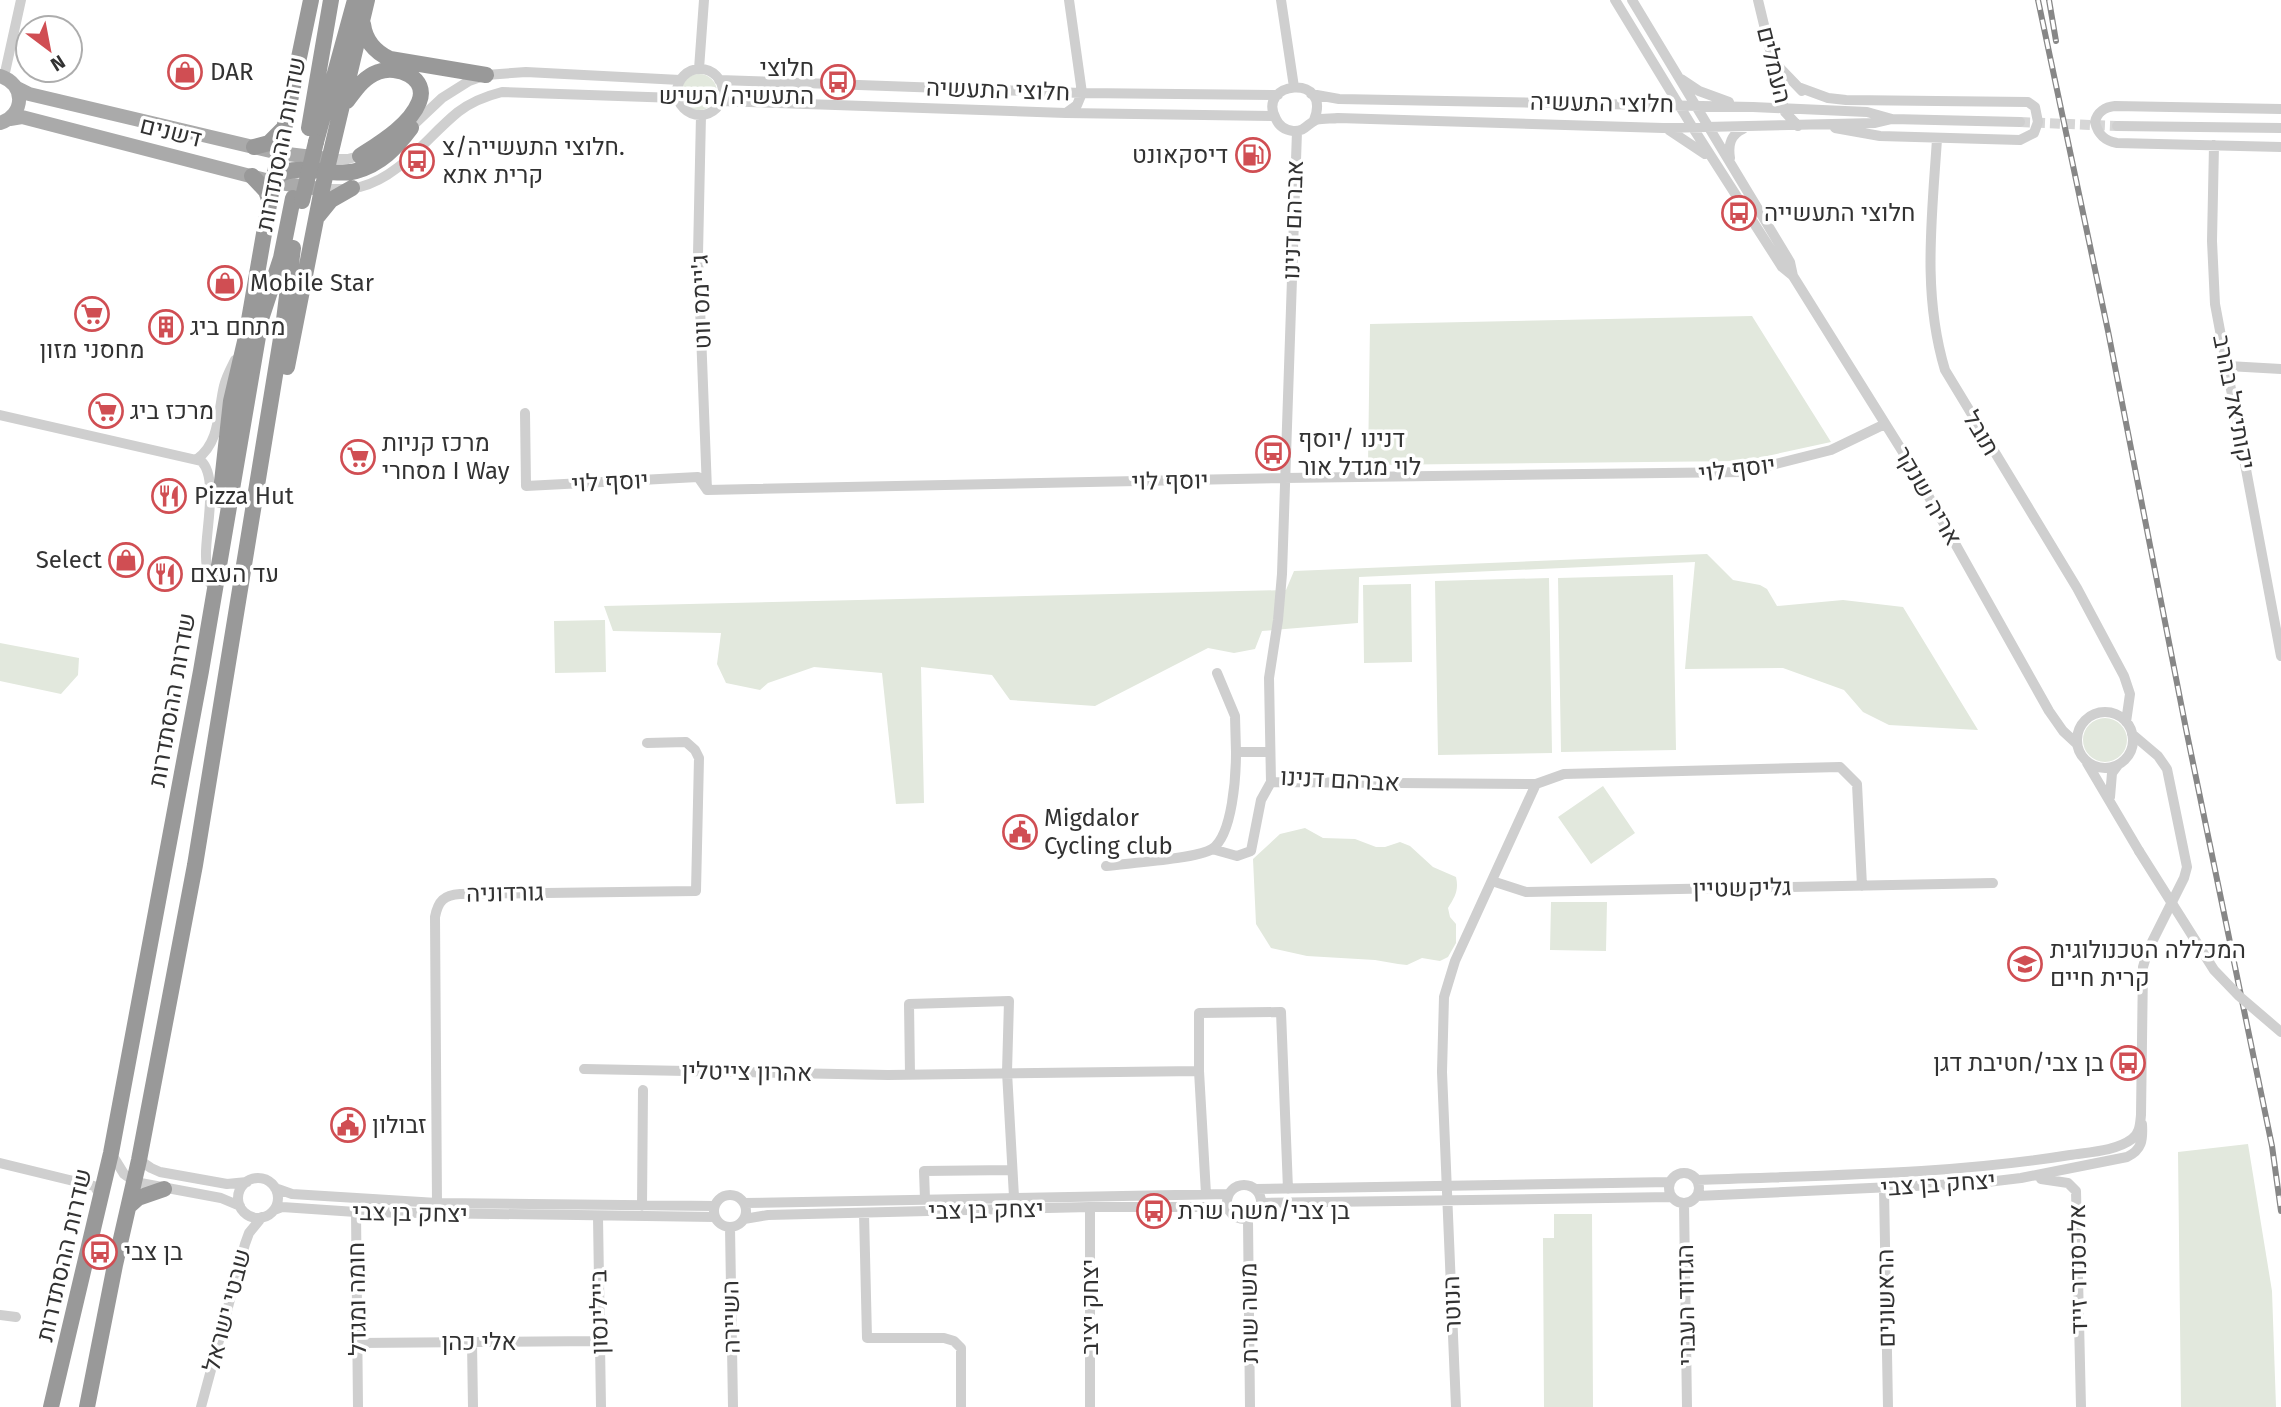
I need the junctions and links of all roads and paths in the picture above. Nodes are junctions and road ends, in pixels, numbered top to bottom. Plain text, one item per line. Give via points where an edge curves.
1 (21, 0) edge
2 (311, 0) edge
3 (367, 0) edge
4 (704, 0) edge
5 (1069, 0) edge
6 (1281, 0) edge
7 (1615, 0) edge
8 (1632, 0) edge
9 (1758, 0) edge
10 (330, 4) edge
11 (357, 12) edge
12 (1774, 62) junction
13 (699, 69) junction
14 (486, 75) junction
15 (2, 77) edge
16 (1678, 77) junction
17 (680, 80) junction
18 (719, 80) junction
19 (1294, 87) junction
20 (1798, 87) junction
21 (17, 88) junction
22 (1082, 93) junction
23 (1311, 94) junction
24 (1278, 95) junction
25 (677, 98) junction
26 (720, 101) junction
27 (1678, 104) junction
28 (1695, 105) junction
29 (1753, 107) junction
30 (1784, 108) junction
31 (342, 109) junction
32 (2281, 109) edge
33 (1835, 110) junction
34 (1066, 114) junction
35 (701, 115) junction
36 (1274, 116) junction
37 (1892, 119) junction
38 (1314, 120) junction
39 (5, 121) edge
40 (2020, 122) tunnel mouth
41 (2117, 125) tunnel mouth
42 (285, 126) junction
43 (1798, 126) junction
44 (1826, 126) junction
45 (1748, 127) junction
46 (411, 128) junction
47 (1663, 128) junction
48 (1693, 128) junction
49 (1709, 128) junction
50 (2281, 128) edge
51 (1297, 131) junction
52 (1937, 139) junction
53 (2214, 145) junction
54 (254, 147) junction
55 (2281, 147) edge
56 (279, 153) junction
57 (360, 156) junction
58 (1732, 164) junction
59 (328, 165) junction
60 (1717, 166) junction
61 (252, 176) junction
62 (273, 182) junction
63 (352, 188) junction
64 (322, 189) junction
65 (270, 202) junction
66 (315, 221) junction
67 (1793, 276) junction
68 (246, 337) junction
69 (2228, 366) junction
70 (2281, 369) edge
71 (526, 414) dead end
72 (0, 415) edge
73 (1885, 424) junction
74 (197, 459) junction
75 (1284, 478) junction
76 (707, 490) junction
77 (248, 543) junction
78 (210, 583) junction
79 (2281, 656) edge
80 (201, 671) junction
81 (1217, 673) dead end
82 (2130, 698) junction
83 (2107, 712) junction
84 (2054, 720) junction
85 (2126, 722) junction
86 (2081, 725) junction
87 (2132, 734) junction
88 (646, 743) dead end
89 (2077, 744) junction
90 (1236, 752) junction
91 (1269, 752) junction
92 (2128, 756) junction
93 (2158, 756) junction
94 (2087, 762) junction
95 (2118, 765) junction
96 (1271, 782) junction
97 (1536, 784) junction
98 (2110, 800) junction
99 (1212, 849) junction
100 (1106, 866) dead end
101 (1492, 881) junction
102 (1993, 883) dead end
103 (1862, 886) junction
104 (2281, 1032) edge
105 (584, 1069) dead end
106 (1199, 1071) junction
107 (1007, 1072) junction
108 (910, 1074) junction
109 (643, 1090) dead end
110 (2141, 1115) junction
111 (111, 1153) junction
112 (139, 1160) junction
113 (0, 1163) edge
114 (1012, 1170) junction
115 (2021, 1178) junction
116 (1697, 1181) junction
117 (135, 1182) junction
118 (247, 1182) junction
119 (1670, 1182) junction
120 (1448, 1186) junction
121 (275, 1188) junction
122 (164, 1189) junction
123 (1256, 1189) junction
124 (1288, 1189) junction
125 (1884, 1189) junction
126 (1206, 1194) junction
127 (1229, 1194) junction
128 (1697, 1196) junction
129 (1672, 1197) junction
130 (101, 1198) junction
131 (1014, 1198) junction
132 (925, 1199) junction
133 (374, 1200) junction
134 (1449, 1200) junction
135 (437, 1203) junction
136 (744, 1203) junction
137 (1261, 1203) junction
138 (1684, 1203) junction
139 (129, 1206) junction
140 (240, 1206) junction
141 (642, 1206) junction
142 (1090, 1207) junction
143 (1229, 1209) junction
144 (274, 1210) junction
145 (356, 1212) junction
146 (715, 1212) junction
147 (447, 1213) junction
148 (864, 1213) junction
149 (262, 1217) junction
150 (598, 1217) junction
151 (744, 1219) junction
152 (1248, 1220) junction
153 (730, 1227) junction
154 (0, 1315) edge
155 (16, 1317) dead end
156 (600, 1341) junction
157 (472, 1342) junction
158 (358, 1343) junction
159 (51, 1407) edge
160 (87, 1407) edge
161 (201, 1407) edge
162 (358, 1407) edge
163 (473, 1407) edge
164 (601, 1407) edge
165 (733, 1407) edge
166 (961, 1407) edge
167 (1090, 1407) edge
168 (1250, 1407) edge
169 (1456, 1407) edge
170 (1687, 1407) edge
171 (1888, 1407) edge
172 (2081, 1407) edge

1 - 15 street
2 - 42 highway
3 - 11 highway
4 - 13 street
5 - 22 street
6 - 19 street
7 - 27 street, אריה שנקר
8 - 16 street, אריה שנקר
9 - 12 street, העמלים
10 - 80 highway, שדרות ההסתדרות via 284,246 261,319
11 - 14 highway via 369,42 390,59
11 - 31 highway
11 - 77 highway, שדרות ההסתדרות, bridge via 319,129 302,201
12 - 20 street
12 - 30 street, העמלים
13 - 17 street
13 - 18 street, חלוצי התעשיה
14 - 17 street via 526,72
14 - 46 street via 449,93
15 - 21 main road
16 - 28 street, אריה שנקר
16 - 29 street via 1713,97
17 - 25 street
18 - 22 street, חלוצי התעשיה
18 - 26 street
19 - 23 street, חלוצי התעשיה
19 - 24 street, חלוצי התעשיה
20 - 33 street
20 - 52 street via 1846,100 2028,102 2038,114 2036,131 2020,140
21 - 39 main road via 20,103
21 - 54 main road, דשנים
22 - 24 street, חלוצי התעשיה
22 - 34 street via 1077,106
23 - 27 street, חלוצי התעשיה via 1339,99
23 - 38 street via 1317,106
24 - 36 street
25 - 35 street via 684,109
25 - 63 street via 502,92 459,112 372,183
26 - 34 street, חלוצי התעשיה
26 - 35 street
27 - 28 street, חלוצי התעשיה
27 - 48 street, אריה שנקר
28 - 29 street, חלוצי התעשיה
28 - 49 street, אריה שנקר
29 - 30 street, חלוצי התעשיה
30 - 33 street, חלוצי התעשיה
30 - 43 street, העמלים
31 - 57 highway via 360,83 379,71 399,70 420,85 415,109
31 - 59 highway
32 - 53 street via 2115,106 2095,119 2097,131 2113,143
33 - 37 street, חלוצי התעשיה
34 - 36 street, חלוצי התעשיה
35 - 76 street, ג'יימס ווט via 698,254
36 - 51 street via 1283,128
37 - 40 street, חלוצי התעשיה
37 - 44 street, חלוצי התעשיה
38 - 47 street, חלוצי התעשיה
38 - 51 street
39 - 61 main road, דשנים via 22,117
41 - 50 street
42 - 54 highway via 273,140
42 - 56 highway
43 - 44 street, חלוצי התעשיה
43 - 45 street, חלוצי התעשיה
44 - 52 street via 1880,136
45 - 49 street, חלוצי התעשיה
45 - 58 street via 1730,142
46 - 57 street
46 - 59 highway via 379,161 345,173
47 - 48 street, חלוצי התעשיה
47 - 60 street via 1691,143
48 - 49 street, חלוצי התעשיה
48 - 60 street, אריה שנקר
49 - 58 street, אריה שנקר
51 - 75 street, אברהם דנינו
52 - 82 street, תובל via 1929,269 1945,370 2077,588 2124,676
53 - 55 street
53 - 69 street, יקותיאל בהרב via 2215,304
54 - 56 main road, דשנים
56 - 59 main road, דשנים
56 - 62 highway
57 - 59 street
58 - 67 street, אריה שנקר via 1790,262
59 - 62 highway via 284,170
59 - 64 highway
60 - 67 street, אריה שנקר via 1782,267
61 - 62 main road, דשנים
61 - 65 highway
62 - 64 main road, דשנים
62 - 65 highway
63 - 64 street
63 - 66 highway via 326,204
64 - 66 highway
65 - 68 highway
66 - 77 highway via 257,528
67 - 73 street, אריה שנקר
68 - 74 street via 225,383 214,437
68 - 78 highway via 231,401
69 - 70 street
69 - 79 street, יקותיאל בהרב
71 - 76 street, יוסף לוי via 526,486 698,477
72 - 74 street
73 - 75 street, יוסף לוי via 1831,450 1744,472
73 - 84 street, אריה שנקר
74 - 78 street via 209,472 206,559
75 - 76 street, יוסף לוי
75 - 91 street, אברהם דנינו via 1282,585 1269,678
77 - 112 highway, שדרות ההסתדרות via 195,865
78 - 80 highway
80 - 111 highway, שדרות ההסתדרות
81 - 90 street via 1235,716
82 - 83 street
82 - 85 street, תובל
83 - 85 street
83 - 86 street via 2092,715
84 - 86 street via 2070,727
84 - 89 street, אריה שנקר
85 - 87 street
86 - 89 street
87 - 92 street
87 - 93 street, יצחק בן צבי
88 - 135 street, גורדוניה via 686,743 699,758 696,891 449,894 437,907
89 - 94 street
90 - 91 street
90 - 99 street via 1235,791 1222,837
91 - 96 street, אברהם דנינו
92 - 93 street via 2141,751
92 - 95 street
93 - 110 street, יצחק בן צבי via 2170,777 2187,867 2143,967
94 - 95 street via 2102,768
94 - 98 street
95 - 98 street via 2109,786
96 - 97 street, אברהם דנינו
96 - 99 street via 1261,800 1251,851 1237,856
97 - 101 street
97 - 103 street, אברהם דנינו via 1564,774 1840,767 1857,784
98 - 104 street, bridge via 2214,970
99 - 100 street via 1195,856
101 - 103 street, גליקשטיין via 1526,892
101 - 120 street via 1455,961 1444,997
102 - 103 street, גליקשטיין
105 - 108 street, אהרון צייטלין
106 - 107 street, אהרון צייטלין
106 - 124 street via 1199,1013 1281,1012
106 - 126 street
107 - 108 street, אהרון צייטלין
107 - 108 street via 1009,1001 909,1003
107 - 114 street
109 - 141 street
110 - 115 street, יצחק בן צבי via 2142,1142 2133,1154
110 - 116 street, יצחק בן צבי via 2138,1132 2121,1145 2021,1163
111 - 117 street
111 - 130 highway, שדרות ההסתדרות
112 - 117 highway, שדרות ההסתדרות
112 - 118 street, יצחק בן צבי via 160,1172 227,1184
113 - 130 street via 94,1186
114 - 131 street
114 - 132 street via 924,1171
115 - 125 street, יצחק בן צבי
115 - 172 street, אלכסנדר זייד via 2068,1183 2076,1191
116 - 119 street via 1685,1173
116 - 128 street
117 - 122 street
117 - 139 highway, שדרות ההסתדרות
118 - 121 street, יצחק בן צבי via 266,1180
118 - 140 street via 239,1192
119 - 120 street
119 - 129 street
120 - 124 street
120 - 134 street
121 - 133 street, יצחק בן צבי via 292,1194
121 - 144 street via 278,1201
122 - 139 highway via 143,1195
122 - 140 street via 221,1198
123 - 124 street
123 - 127 street via 1242,1185
123 - 137 street
125 - 128 street, יצחק בן צבי
125 - 171 street, הראשונים
126 - 127 street, יצחק בן צבי
126 - 131 street, יצחק בן צבי
127 - 143 street
128 - 138 street
129 - 134 street
129 - 138 street
130 - 159 highway, שדרות ההסתדרות
131 - 132 street, יצחק בן צבי
132 - 136 street, יצחק בן צבי
133 - 135 street, יצחק בן צבי
133 - 145 street, חומה ומגדל
134 - 137 street
134 - 169 street, הנוטר
135 - 141 street, יצחק בן צבי
135 - 147 street
136 - 146 street via 731,1194 721,1197
136 - 151 street
137 - 152 street
138 - 170 street, הגדוד העברי
139 - 160 highway, שדרות ההסתדרות
140 - 149 street via 247,1214
141 - 146 street, יצחק בן צבי
142 - 143 street, יצחק בן צבי
142 - 148 street, יצחק בן צבי
142 - 167 street, יצחק יציב
143 - 152 street
144 - 145 street, יצחק בן צבי
144 - 149 street, יצחק בן צבי
145 - 147 street, יצחק בן צבי
145 - 158 street, חומה ומגדל
146 - 150 street, יצחק בן צבי
146 - 153 street via 721,1224
147 - 150 street, יצחק בן צבי
148 - 151 street, יצחק בן צבי
148 - 166 street via 867,1338 954,1341 961,1348
149 - 161 street, שבטי ישראל via 245,1244
150 - 156 street, ביילינסון
151 - 153 street
152 - 168 street, משה שרת
153 - 165 street, השיירה
154 - 155 street
156 - 157 street, אלי כהן
156 - 164 street, ביילינסון
157 - 158 street, אלי כהן
157 - 163 street
158 - 162 street, חומה ומגדל

